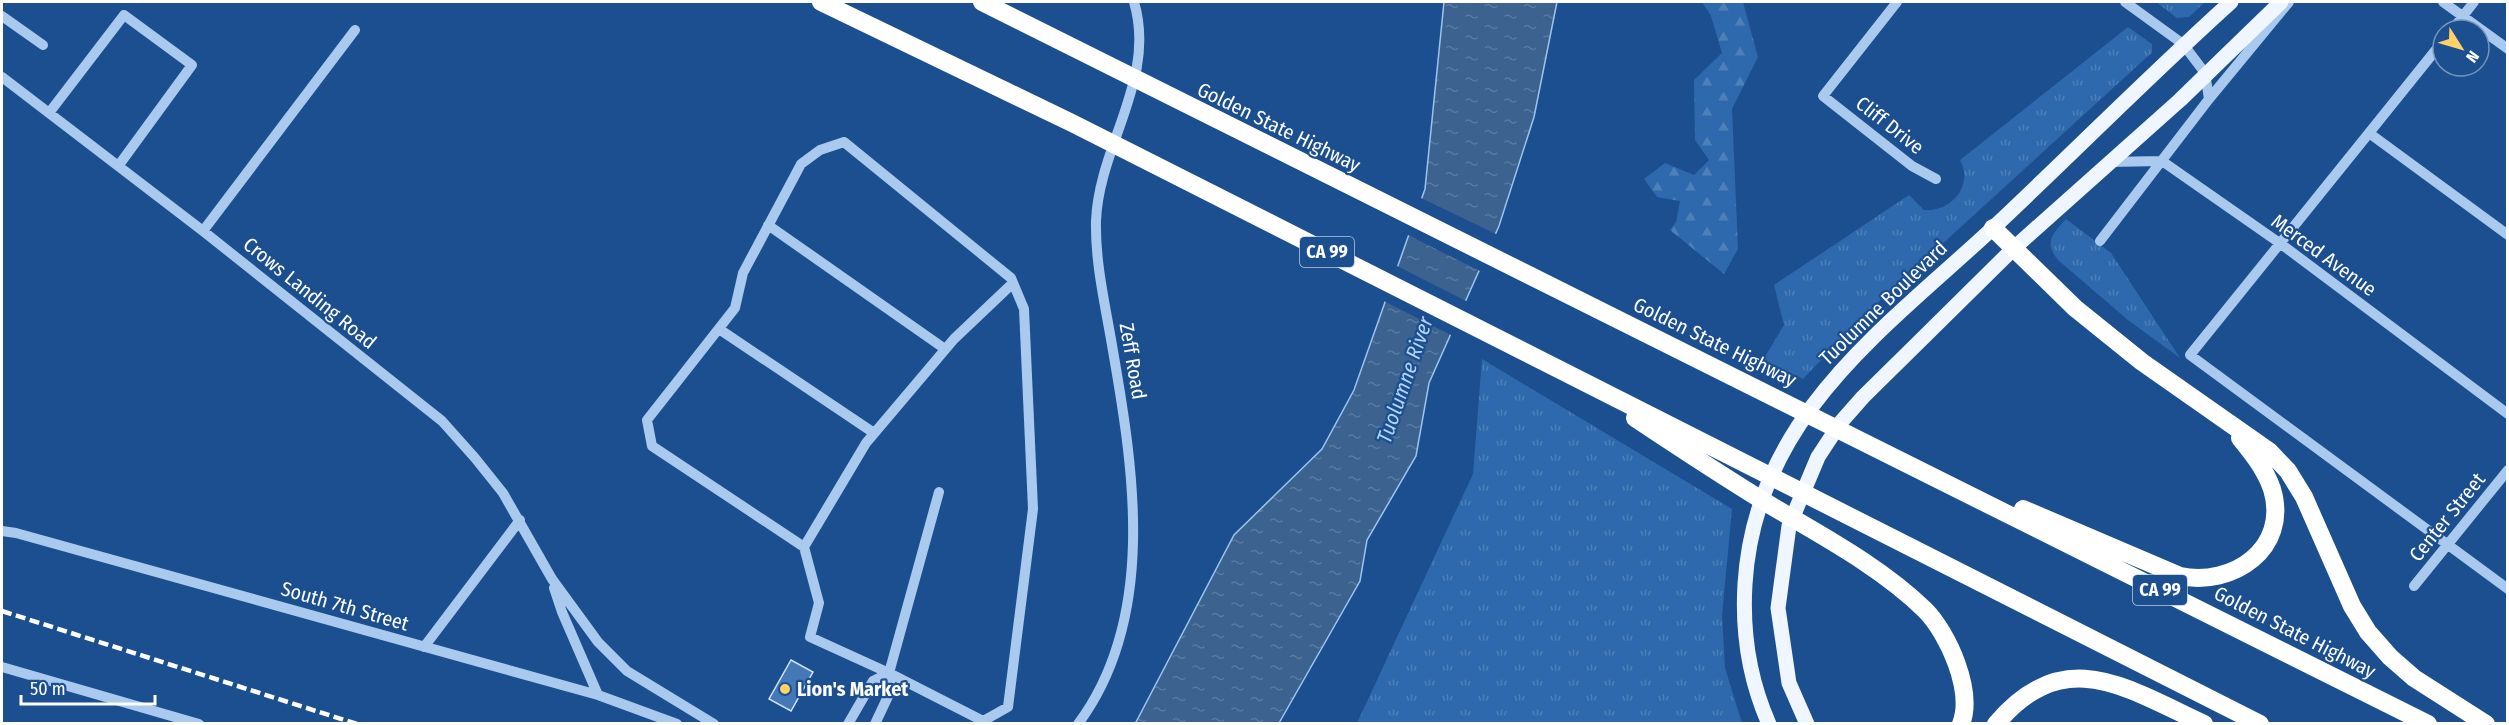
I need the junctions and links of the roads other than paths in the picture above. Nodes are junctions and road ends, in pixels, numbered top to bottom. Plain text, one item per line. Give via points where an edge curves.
1 (821, 2) edge
2 (982, 2) edge
3 (1134, 2) edge
4 (1897, 2) edge
5 (2125, 2) edge
6 (2231, 2) edge
7 (2281, 2) edge
8 (2289, 2) edge
9 (2443, 2) edge
10 (2474, 2) edge
11 (2463, 15) junction
12 (2, 16) edge
13 (2461, 18) edge
14 (355, 30) dead end
15 (2183, 44) junction
16 (43, 45) dead end
17 (2508, 49) edge
18 (2431, 56) edge
19 (2205, 73) junction
20 (2, 77) edge
21 (2209, 99) junction
22 (49, 113) junction
23 (2369, 132) junction
24 (2162, 161) junction
25 (2107, 162) junction
26 (119, 165) junction
27 (1936, 179) dead end
28 (768, 225) junction
29 (1993, 228) junction
30 (203, 231) junction
31 (2508, 235) edge
32 (2100, 241) dead end
33 (2281, 244) junction
34 (2014, 248) junction
35 (1013, 283) junction
36 (719, 329) junction
37 (945, 349) junction
38 (1582, 381) junction
39 (2508, 414) edge
40 (2227, 423) junction
41 (874, 433) junction
42 (1893, 456) junction
43 (2508, 470) edge
44 (939, 492) dead end
45 (520, 520) junction
46 (2, 531) edge
47 (2448, 545) junction
48 (804, 547) junction
49 (552, 579) junction
50 (2414, 586) dead end
51 (2508, 589) edge
52 (424, 647) junction
53 (2, 667) edge
54 (889, 673) junction
55 (598, 695) junction
56 (199, 723) edge
57 (677, 723) edge
58 (714, 723) edge
59 (848, 723) edge
60 (874, 723) edge
61 (1078, 723) edge
62 (1769, 723) edge
63 (1807, 723) edge
64 (1961, 723) edge
65 (1996, 723) edge
66 (2204, 723) edge
67 (2259, 723) edge
68 (2428, 723) edge
69 (2486, 723) edge

1 - 38 highway, CA 99 via 1072,123
2 - 42 highway, Golden State Highway / CA 99
3 - 61 street, Zeff Road via 1139,65 1097,202 1096,244 1129,443 1134,532 1125,610 1116,647 1105,679
4 - 27 street, Cliff Drive via 1823,96 1912,166
5 - 15 street
6 - 15 main road, Tuolumne Boulevard
7 - 19 main road
8 - 21 street
9 - 11 street
10 - 11 street
11 - 13 street
11 - 17 street
12 - 16 street
14 - 30 street
15 - 19 street
15 - 29 main road, Tuolumne Boulevard
18 - 23 street
19 - 21 street
19 - 25 main road via 2180,100
20 - 22 street, Crows Landing Road
21 - 24 street
22 - 26 street, Crows Landing Road
22 - 26 street via 124,15 192,65
23 - 31 street
23 - 33 street
24 - 25 street
24 - 32 street
24 - 33 street, Merced Avenue
25 - 34 main road
26 - 30 street, Crows Landing Road
28 - 35 street via 801,164 820,150 844,142
28 - 36 street via 743,273 735,308
28 - 37 street
29 - 34 highway
29 - 62 main road, Tuolumne Boulevard via 1906,306 1814,401 1788,440 1763,492 1748,552 1743,607 1744,634 1756,694
30 - 45 street, Crows Landing Road via 442,421 475,458
33 - 39 street, Merced Avenue
33 - 47 street via 2190,356
34 - 40 highway via 2075,308
34 - 63 main road via 1841,422 1818,457 1795,505 1783,556 1779,630 1789,683
35 - 37 street
35 - 54 street via 1024,309 1034,509 1008,707 983,721
36 - 41 street
36 - 48 street via 647,420 652,446
37 - 41 street
38 - 64 highway via 1717,473 1842,548 1926,612 1957,665 1964,701
38 - 67 highway, CA 99
40 - 42 highway via 2258,459 2272,491 2273,520 2264,546 2248,563 2224,575 2198,580 2180,576
40 - 69 highway via 2269,451 2288,471 2368,632 2414,678
41 - 48 street
42 - 68 highway, Golden State Highway / CA 99
43 - 47 street, Center Street
44 - 54 street
45 - 49 street, Crows Landing Road
45 - 52 street
46 - 52 street, South 7th Street
47 - 50 street, Center Street
47 - 51 street
48 - 54 street via 819,603 810,637
49 - 55 street, Crows Landing Road
49 - 58 street, Crows Landing Road via 598,642 627,671
52 - 55 street, South 7th Street
53 - 56 street
54 - 59 street via 873,681
54 - 60 street via 891,690
55 - 57 street, South 7th Street
65 - 66 highway via 2025,695 2046,684 2065,678 2091,677 2114,683

